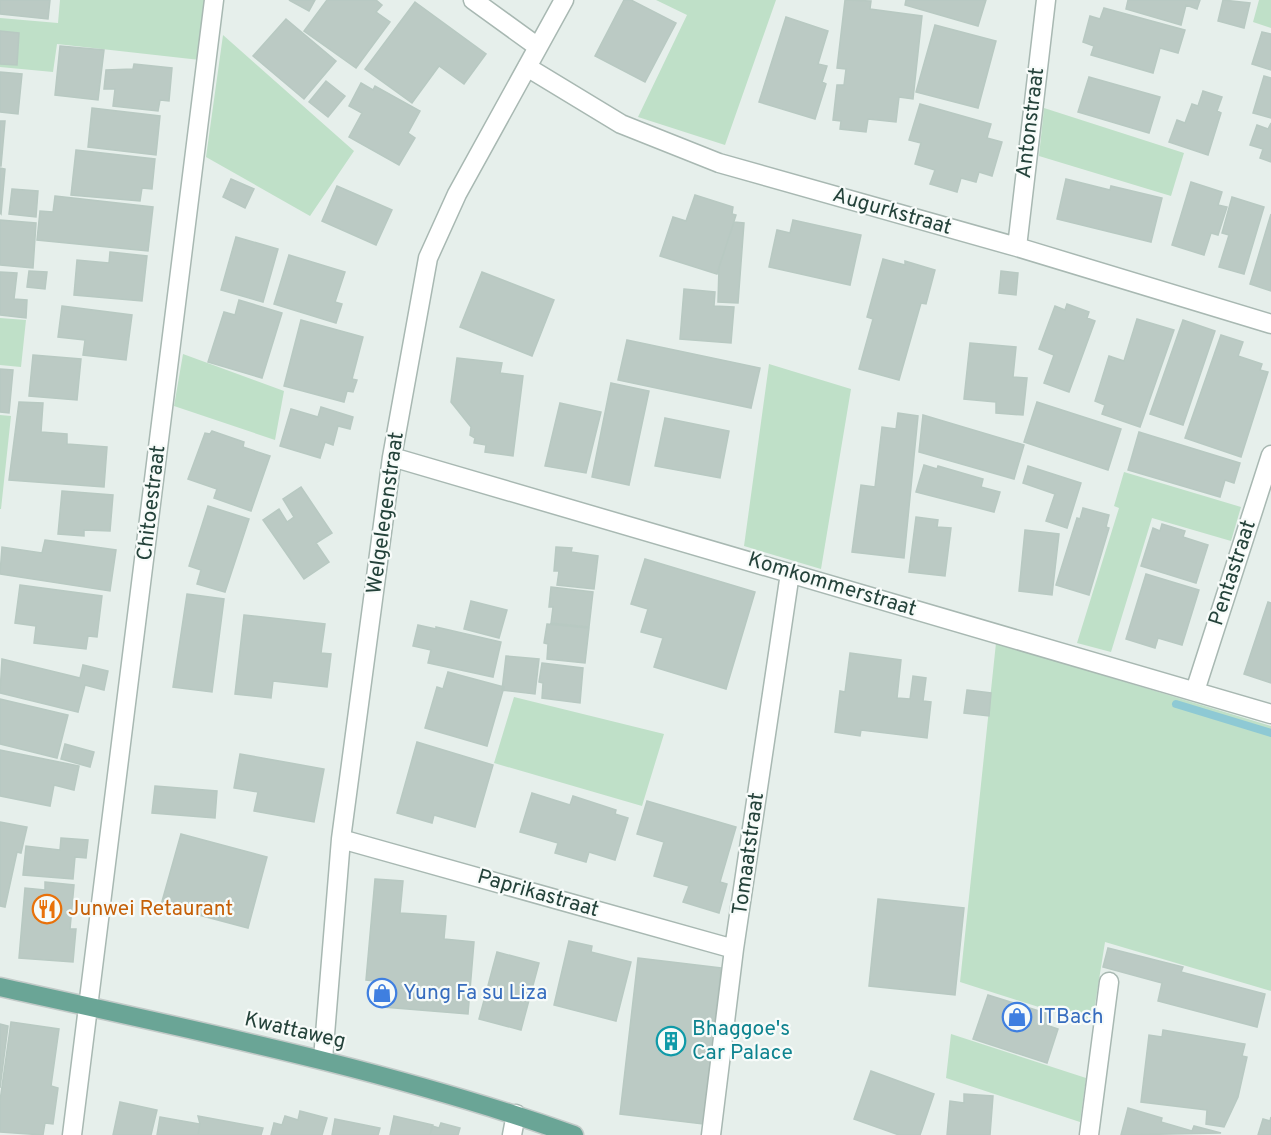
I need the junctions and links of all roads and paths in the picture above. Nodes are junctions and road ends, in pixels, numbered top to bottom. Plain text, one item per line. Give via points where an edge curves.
1 (214, 0) edge
2 (473, 0) edge
3 (564, 0) edge
4 (1046, 0) edge
5 (538, 47) junction
6 (527, 67) junction
7 (1017, 247) junction
8 (1271, 324) edge
9 (1271, 455) edge
10 (392, 457) junction
11 (790, 573) junction
12 (1195, 691) junction
13 (1271, 714) edge
14 (341, 838) junction
15 (734, 949) junction
16 (1110, 982) dead end
17 (0, 987) edge
18 (90, 1007) junction
19 (323, 1059) junction
20 (516, 1114) junction
21 (72, 1135) edge
22 (512, 1135) edge
23 (574, 1135) edge
24 (711, 1135) edge
25 (1089, 1135) edge

1 - 18 street, Chitoestraat
2 - 5 street
3 - 5 street, Welgelegenstraat
4 - 7 street, Antonstraat
5 - 6 street, Welgelegenstraat
6 - 7 street, Augurkstraat via 621,123 719,163
6 - 10 street, Welgelegenstraat via 457,194 428,258
7 - 8 street, Augurkstraat
9 - 12 street, Pentastraat
10 - 11 street, Komkommerstraat
10 - 14 street, Welgelegenstraat
11 - 12 street, Komkommerstraat
11 - 15 street, Tomaatstraat
12 - 13 street, Komkommerstraat
14 - 15 street, Paprikastraat
14 - 19 street, Welgelegenstraat
15 - 24 street, Tomaatstraat
16 - 25 street
17 - 18 main road, Kwattaweg
18 - 19 main road, Kwattaweg
18 - 21 street, Chitoestraat
19 - 20 main road, Kwattaweg
20 - 22 street
20 - 23 main road, Kwattaweg

